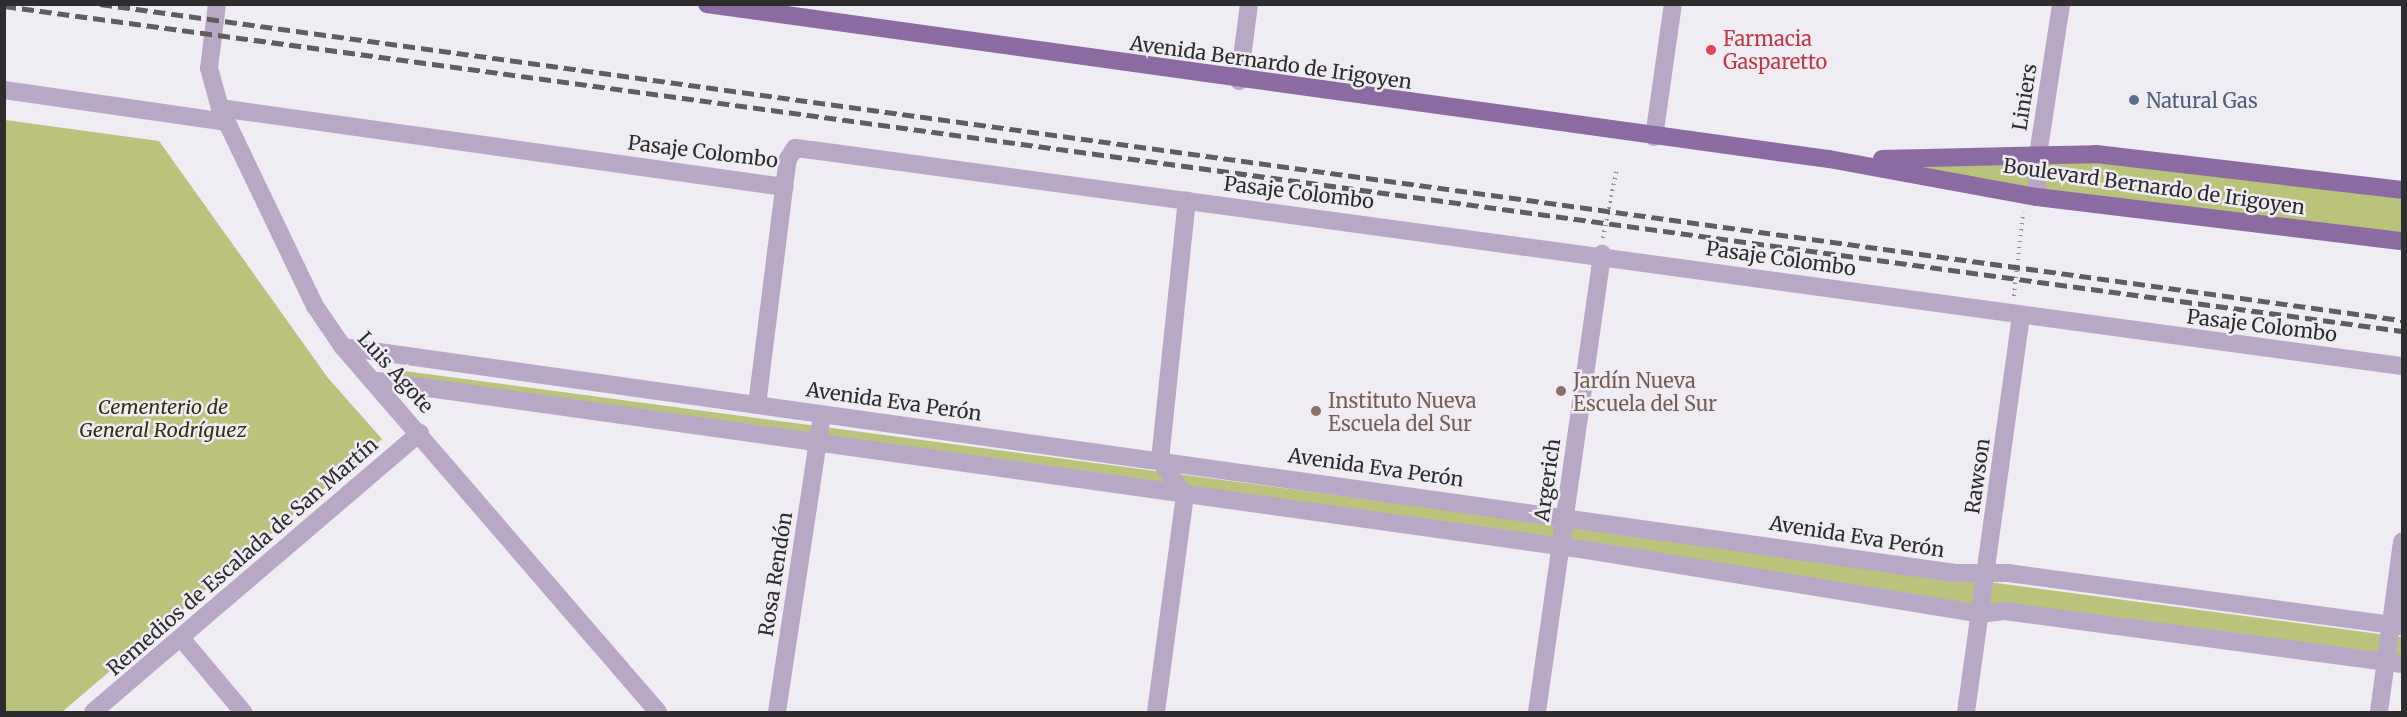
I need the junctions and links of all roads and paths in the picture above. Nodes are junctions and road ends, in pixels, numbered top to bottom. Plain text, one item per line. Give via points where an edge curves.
1 (217, 4) edge
2 (707, 4) edge
3 (1249, 4) edge
4 (1672, 4) edge
5 (2061, 4) edge
6 (818, 12) edge
7 (1239, 81) junction
8 (4, 90) edge
9 (223, 115) junction
10 (1654, 137) junction
11 (2038, 156) junction
12 (1829, 159) junction
13 (1617, 168) dead end
14 (784, 187) junction
15 (2403, 190) edge
16 (2037, 197) junction
17 (1187, 200) junction
18 (2403, 241) edge
19 (1602, 254) junction
20 (2021, 316) junction
21 (343, 347) junction
22 (2403, 366) edge
23 (378, 381) junction
24 (757, 405) junction
25 (822, 415) junction
26 (420, 433) junction
27 (818, 443) junction
28 (1160, 460) junction
29 (1185, 496) junction
30 (1565, 515) junction
31 (2403, 542) edge
32 (1560, 547) junction
33 (1986, 578) junction
34 (1980, 614) junction
35 (2397, 625) edge
36 (181, 638) junction
37 (2395, 663) edge
38 (93, 712) edge
39 (243, 712) edge
40 (658, 712) edge
41 (777, 712) edge
42 (1156, 712) edge
43 (1537, 712) edge
44 (1966, 712) edge
45 (2379, 712) edge

1 - 9 street, Luis Agote via 209,68
2 - 6 main road, Avenida Bernardo de Irigoyen
3 - 7 street
4 - 10 street
5 - 11 street, Liniers
6 - 7 main road, Avenida Bernardo de Irigoyen
7 - 10 main road, Avenida Bernardo de Irigoyen
8 - 9 street, Pasaje Colombo
9 - 14 street, Pasaje Colombo
9 - 21 street, Luis Agote via 315,306
10 - 12 main road, Avenida Bernardo de Irigoyen
11 - 12 main road, Boulevard Bernardo de Irigoyen
11 - 15 main road, Boulevard Bernardo de Irigoyen via 2096,154
11 - 16 street, Liniers
12 - 16 main road, Boulevard Bernardo de Irigoyen
13 - 19 path
14 - 17 street, Pasaje Colombo via 788,159 795,148
14 - 24 street
16 - 18 main road, Boulevard Bernardo de Irigoyen
16 - 20 path via 2018,217 2012,290
17 - 19 street, Pasaje Colombo
17 - 28 street
19 - 20 street, Pasaje Colombo
19 - 30 street, Argerich
20 - 22 street, Pasaje Colombo
20 - 33 street, Rawson
21 - 23 street, Luis Agote
21 - 24 street, Avenida Eva Perón
23 - 26 street, Luis Agote
23 - 27 street
24 - 25 street, Avenida Eva Perón
25 - 27 street, Rosa Rendón
25 - 28 street, Avenida Eva Perón
26 - 36 street, Remedios de Escalada de San Martín
26 - 40 street, Luis Agote
27 - 29 street
27 - 41 street, Rosa Rendón
28 - 29 street
28 - 30 street, Avenida Eva Perón
29 - 32 street
29 - 42 street
30 - 32 street, Argerich
30 - 33 street, Avenida Eva Perón
31 - 35 street
32 - 34 street
32 - 43 street, Argerich
33 - 34 street, Rawson
33 - 35 street, Avenida Eva Perón via 2008,573
34 - 37 street via 2004,611
34 - 44 street, Rawson
35 - 37 street
36 - 38 street, Remedios de Escalada de San Martín
36 - 39 street
37 - 45 street

